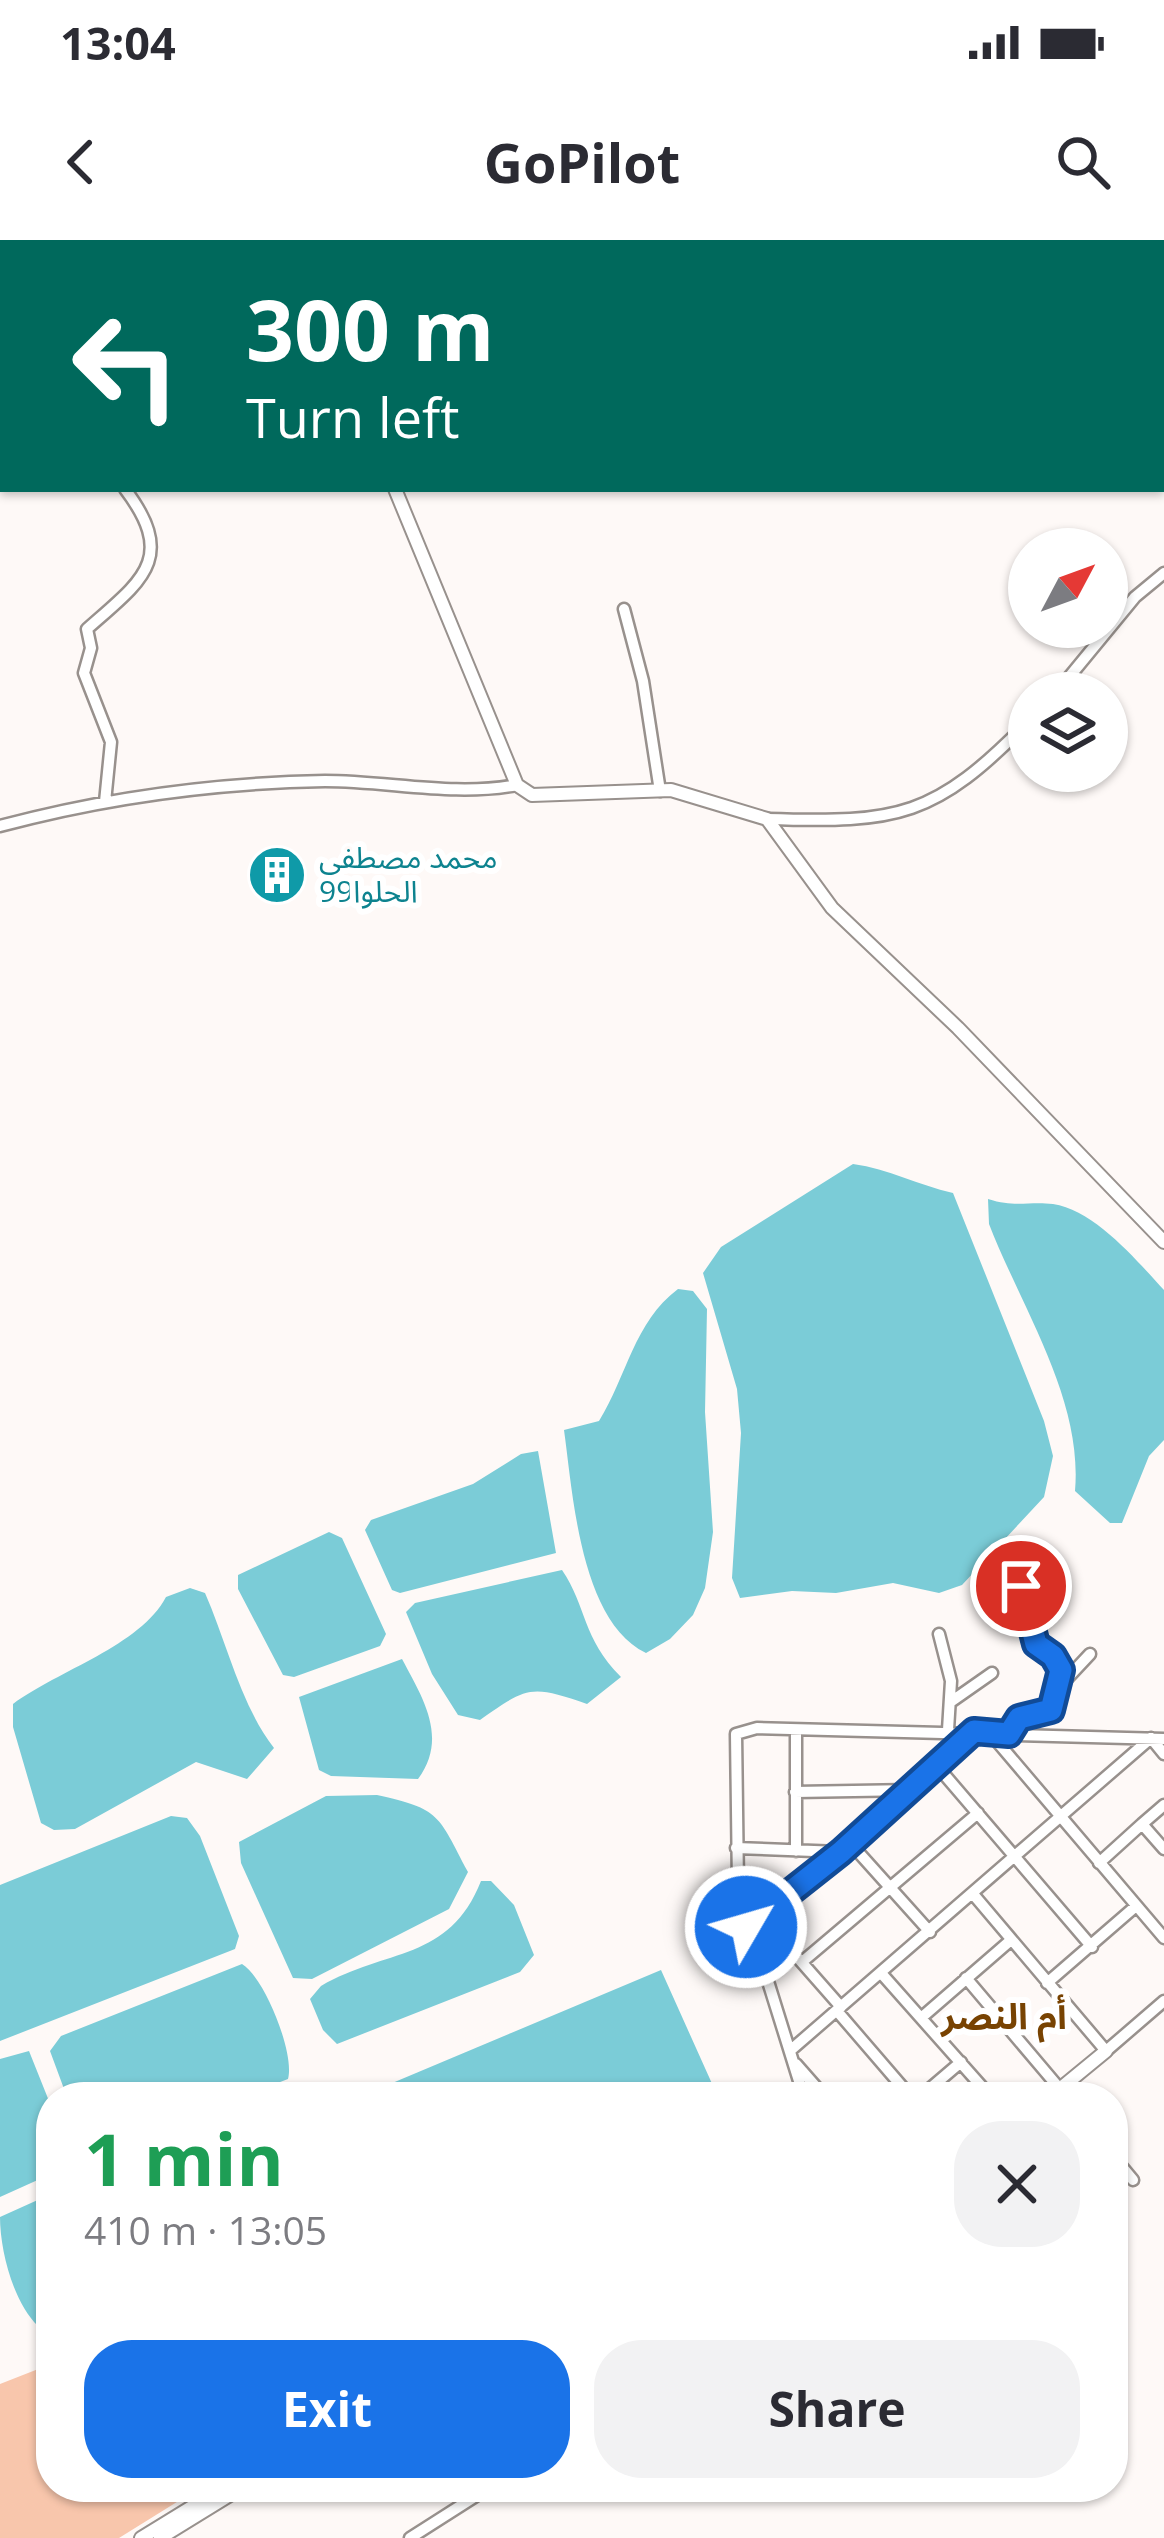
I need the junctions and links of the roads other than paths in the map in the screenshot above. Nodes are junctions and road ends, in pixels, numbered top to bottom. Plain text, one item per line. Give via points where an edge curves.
1 (127, 492) edge
2 (396, 492) edge
3 (1164, 572) edge
4 (624, 609) dead end
5 (1074, 672) edge
6 (1008, 740) edge
7 (517, 784) junction
8 (660, 791) junction
9 (105, 802) junction
10 (767, 819) junction
11 (0, 826) edge
12 (1164, 1242) edge
13 (1021, 1586) dead end
14 (939, 1634) dead end
15 (1090, 1654) dead end
16 (992, 1673) dead end
17 (1060, 1686) junction
18 (952, 1701) junction
19 (948, 1730) junction
20 (796, 1731) junction
21 (974, 1731) junction
22 (989, 1732) junction
23 (1009, 1734) junction
24 (1157, 1739) edge
25 (1164, 1754) edge
26 (937, 1766) junction
27 (912, 1790) junction
28 (795, 1792) junction
29 (1164, 1805) edge
30 (978, 1813) junction
31 (1060, 1818) junction
32 (1142, 1824) junction
33 (736, 1848) junction
34 (846, 1848) junction
35 (1164, 1849) edge
36 (796, 1851) junction
37 (1016, 1856) junction
38 (1099, 1863) junction
39 (889, 1886) junction
40 (973, 1894) junction
41 (1136, 1906) junction
42 (761, 1916) junction
43 (746, 1927) junction
44 (929, 1932) junction
45 (1164, 1938) edge
46 (1011, 1940) junction
47 (1092, 1947) junction
48 (802, 1962) junction
49 (881, 1972) junction
50 (965, 1978) junction
51 (1047, 1983) junction
52 (1164, 2001) edge
53 (839, 2009) junction
54 (921, 2018) junction
55 (1106, 2051) junction
56 (793, 2056) junction
57 (961, 2062) junction
58 (800, 2082) edge
59 (814, 2082) edge
60 (903, 2082) edge
61 (935, 2082) edge
62 (978, 2082) edge
63 (1049, 2082) edge
64 (1071, 2082) edge
65 (1128, 2174) edge
66 (1133, 2180) dead end
67 (199, 2502) edge
68 (219, 2502) edge
69 (466, 2502) edge
70 (140, 2538) edge
71 (160, 2538) edge
72 (410, 2538) edge

1 - 9 street via 153,541 152,561 87,629 84,673 111,742
2 - 7 street
3 - 5 street
4 - 8 street
6 - 10 street via 952,789 889,819
7 - 8 street via 532,795
7 - 9 street via 486,791 254,783
8 - 10 street
9 - 11 street
10 - 12 street via 832,908
13 - 17 street via 1036,1644 1053,1656
14 - 18 street
15 - 17 street
16 - 18 street
17 - 23 street via 1051,1710 1019,1718
18 - 19 street
19 - 20 street
19 - 21 street
20 - 28 street
20 - 33 street via 736,1734
21 - 22 street
21 - 26 street
22 - 23 street
22 - 31 street
23 - 24 street
24 - 25 street
24 - 31 street
26 - 27 street
26 - 30 street
27 - 28 street
27 - 34 street
28 - 36 street
29 - 32 street
30 - 37 street
30 - 39 street
31 - 37 street
31 - 38 street
32 - 35 street
32 - 38 street
33 - 36 street
33 - 43 street
34 - 36 street
34 - 39 street
34 - 42 street
37 - 40 street
37 - 47 street
38 - 41 street
39 - 44 street
39 - 48 street
40 - 44 street
40 - 46 street
41 - 45 street
41 - 47 street
42 - 43 street
42 - 48 street
43 - 56 street
44 - 49 street
46 - 50 street
46 - 51 street
47 - 51 street
48 - 53 street
49 - 53 street
49 - 54 street
50 - 54 street
50 - 63 street
51 - 55 street
52 - 55 street
53 - 56 street
53 - 60 street
54 - 57 street
55 - 64 street
56 - 58 street
56 - 59 street
57 - 61 street
57 - 62 street
65 - 66 street
67 - 70 street
68 - 71 street
69 - 72 street

